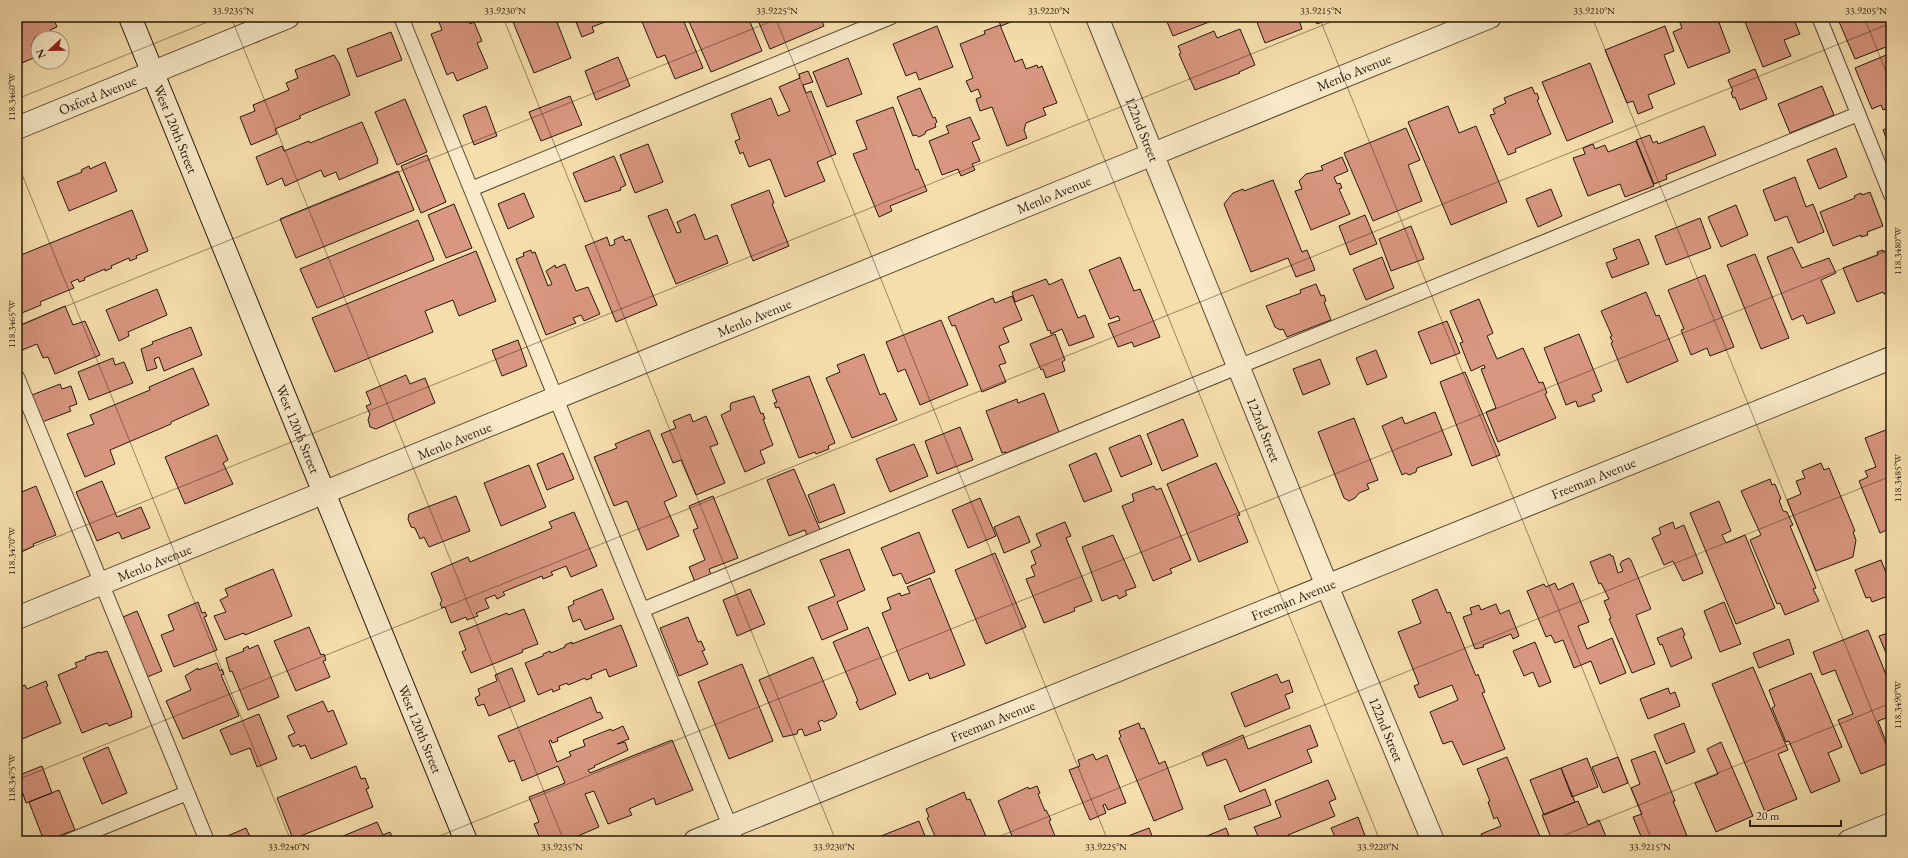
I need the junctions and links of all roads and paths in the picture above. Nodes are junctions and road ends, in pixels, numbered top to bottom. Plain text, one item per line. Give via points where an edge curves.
1 (130, 17) edge
2 (288, 17) edge
3 (401, 17) edge
4 (890, 17) edge
5 (1097, 17) edge
6 (1490, 17) edge
7 (1819, 17) edge
8 (153, 72) junction
9 (1858, 114) junction
10 (17, 128) edge
11 (1153, 153) junction
12 (471, 189) junction
13 (1891, 195) edge
14 (1891, 358) edge
15 (1239, 366) junction
16 (17, 377) edge
17 (556, 399) junction
18 (324, 495) junction
19 (101, 585) junction
20 (1327, 586) junction
21 (642, 610) junction
22 (17, 618) edge
23 (187, 793) junction
24 (1891, 824) edge
25 (733, 834) edge
26 (69, 841) edge
27 (207, 841) edge
28 (466, 841) edge
29 (695, 841) edge
30 (1433, 841) edge
31 (1849, 841) edge

1 - 8 street, West 120th Street
2 - 8 street, Oxford Avenue
3 - 12 lane
4 - 12 lane
5 - 11 street, 122nd Street
6 - 11 street, Menlo Avenue
7 - 9 lane
8 - 10 street, Oxford Avenue
8 - 18 street, West 120th Street
9 - 13 lane
9 - 15 lane
11 - 15 street, 122nd Street
11 - 17 street, Menlo Avenue
12 - 17 lane
14 - 20 street, Freeman Avenue
15 - 20 street, 122nd Street
15 - 21 lane
16 - 19 lane
17 - 18 street, Menlo Avenue
17 - 21 lane
18 - 19 street, Menlo Avenue
18 - 28 street, West 120th Street
19 - 22 street, Menlo Avenue
19 - 23 lane
20 - 25 street, Freeman Avenue
20 - 30 street, 122nd Street
21 - 25 lane
23 - 26 lane
23 - 27 lane
24 - 31 street
25 - 29 street, Freeman Avenue

